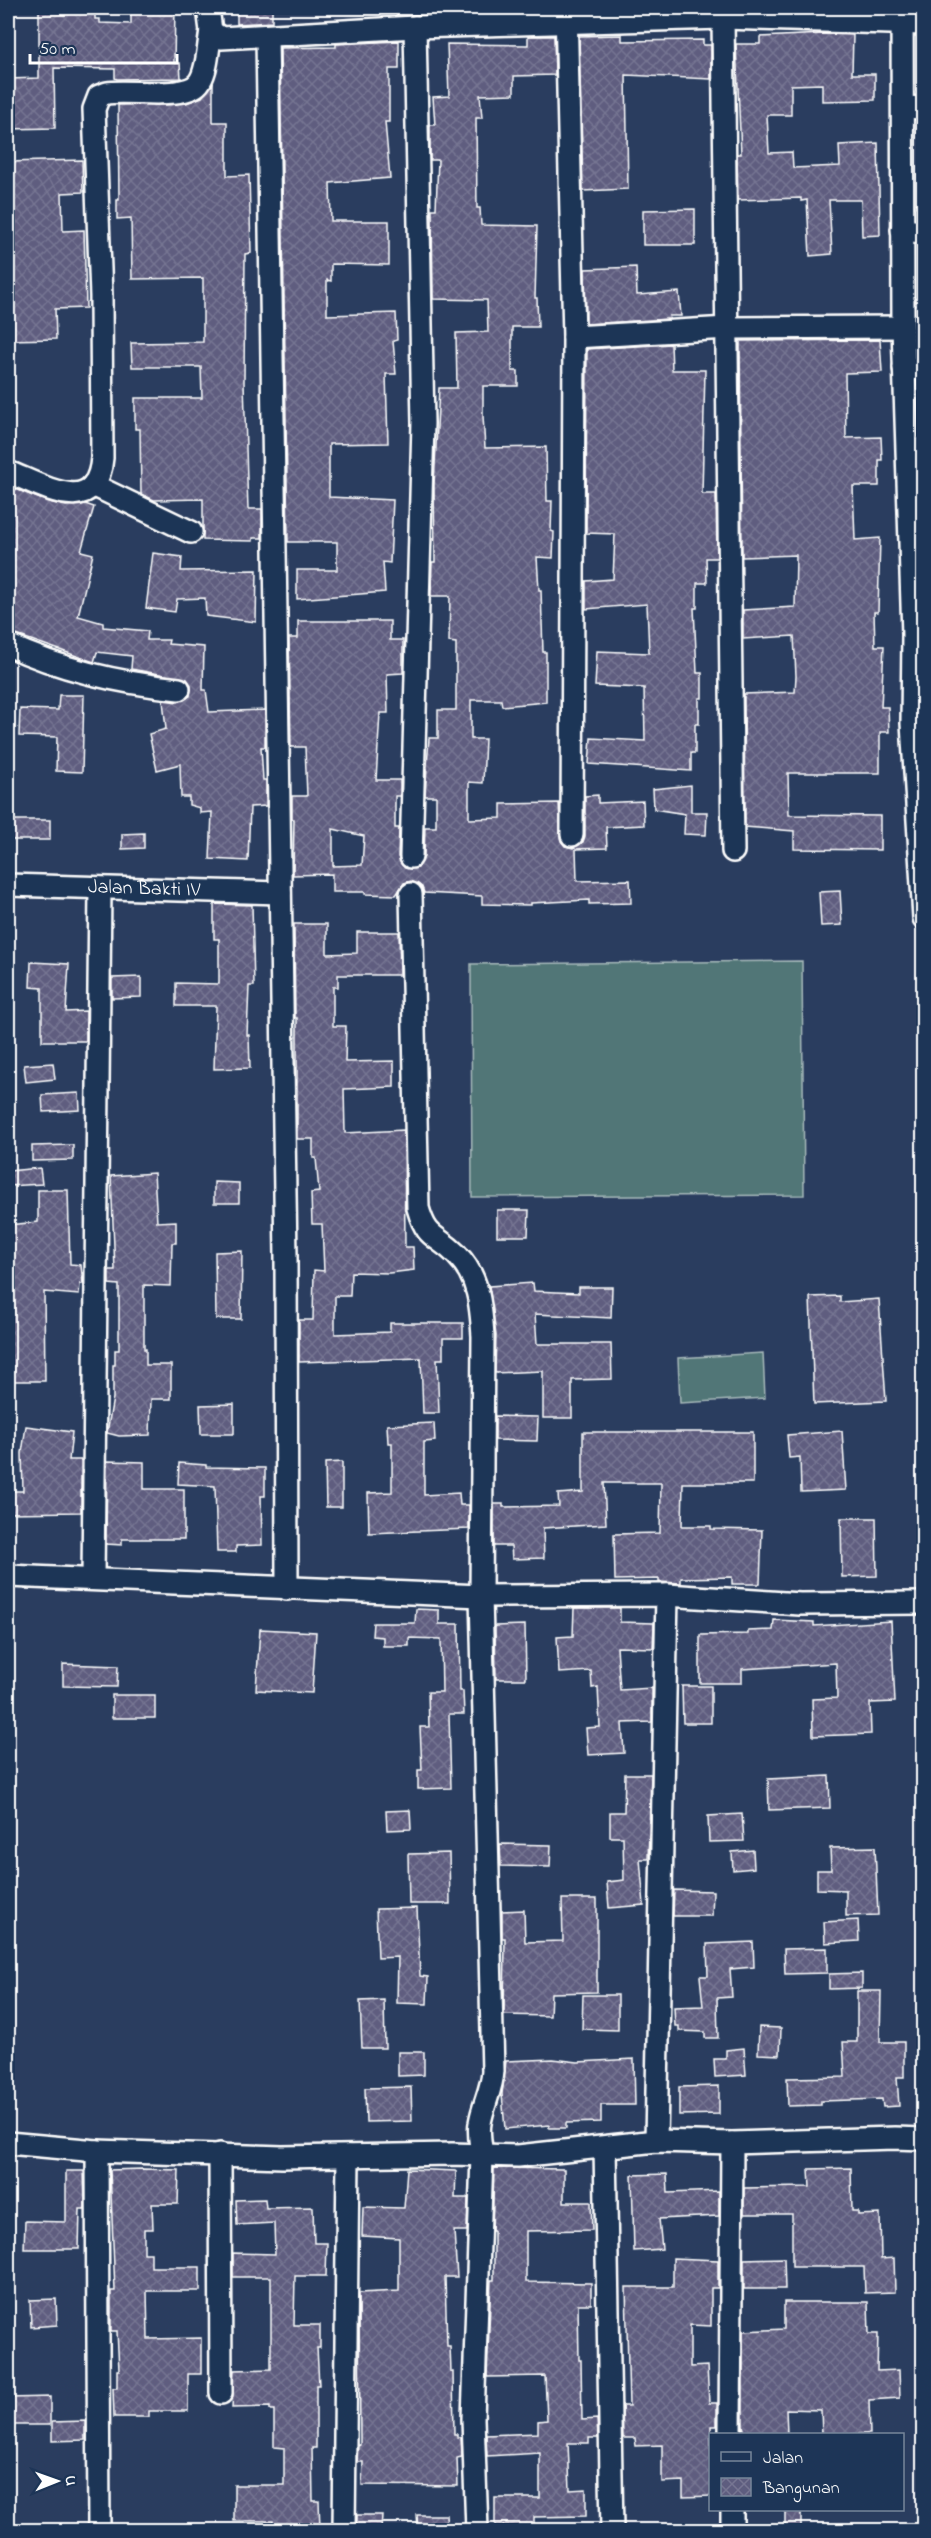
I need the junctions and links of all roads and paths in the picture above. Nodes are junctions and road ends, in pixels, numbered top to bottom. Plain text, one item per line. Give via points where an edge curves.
1 (208, 8) edge
2 (566, 15) edge
3 (902, 15) edge
4 (723, 18) junction
5 (924, 24) edge
6 (416, 27) junction
7 (211, 31) junction
8 (267, 37) junction
9 (914, 108) edge
10 (913, 231) edge
11 (903, 327) junction
12 (728, 328) junction
13 (574, 337) junction
14 (914, 368) edge
15 (8, 472) edge
16 (93, 485) junction
17 (191, 532) dead end
18 (917, 532) edge
19 (919, 635) edge
20 (8, 645) edge
21 (179, 689) dead end
22 (918, 724) edge
23 (572, 835) dead end
24 (733, 851) dead end
25 (411, 857) dead end
26 (8, 885) edge
27 (100, 888) junction
28 (280, 893) junction
29 (411, 894) dead end
30 (924, 918) edge
31 (8, 1576) edge
32 (93, 1579) junction
33 (287, 1588) junction
34 (667, 1595) junction
35 (481, 1596) junction
36 (924, 1603) edge
37 (922, 2139) edge
38 (656, 2141) junction
39 (8, 2143) edge
40 (732, 2143) junction
41 (605, 2148) junction
42 (97, 2151) junction
43 (220, 2154) junction
44 (348, 2156) junction
45 (482, 2156) junction
46 (221, 2394) dead end
47 (730, 2433) edge
48 (732, 2511) edge
49 (99, 2530) edge
50 (344, 2530) edge
51 (477, 2530) edge
52 (612, 2530) edge
53 (732, 2530) edge

1 - 7 street
2 - 4 street
2 - 6 street
2 - 13 street
3 - 4 street
3 - 5 street
3 - 9 street
4 - 12 street
6 - 8 street
6 - 25 street via 423,423
7 - 8 street via 221,38
7 - 16 street via 204,71 196,86 167,92 107,93 99,96 94,110 102,458 101,471
8 - 28 street
9 - 10 street
10 - 11 street
11 - 12 street
11 - 14 street
12 - 13 street
12 - 24 street
13 - 23 street
14 - 18 street
15 - 16 street via 64,494 78,494
16 - 17 street
18 - 19 street
19 - 22 street
20 - 21 street via 111,679
22 - 30 street
26 - 27 street, Jalan Bakti IV
27 - 28 street, Jalan Bakti IV
27 - 32 street
28 - 33 street
29 - 35 street via 418,1208 430,1235 468,1267 481,1306
31 - 32 street
32 - 33 street
33 - 35 street
34 - 35 street
34 - 36 street via 800,1604
34 - 38 street
35 - 45 street via 493,2071 480,2123
37 - 40 street
38 - 40 street
38 - 41 street
39 - 42 street
40 - 47 street
41 - 45 street
41 - 52 street
42 - 43 street
42 - 49 street
43 - 44 street
43 - 46 street
44 - 45 street
44 - 50 street
45 - 51 street via 472,2419
48 - 53 street

